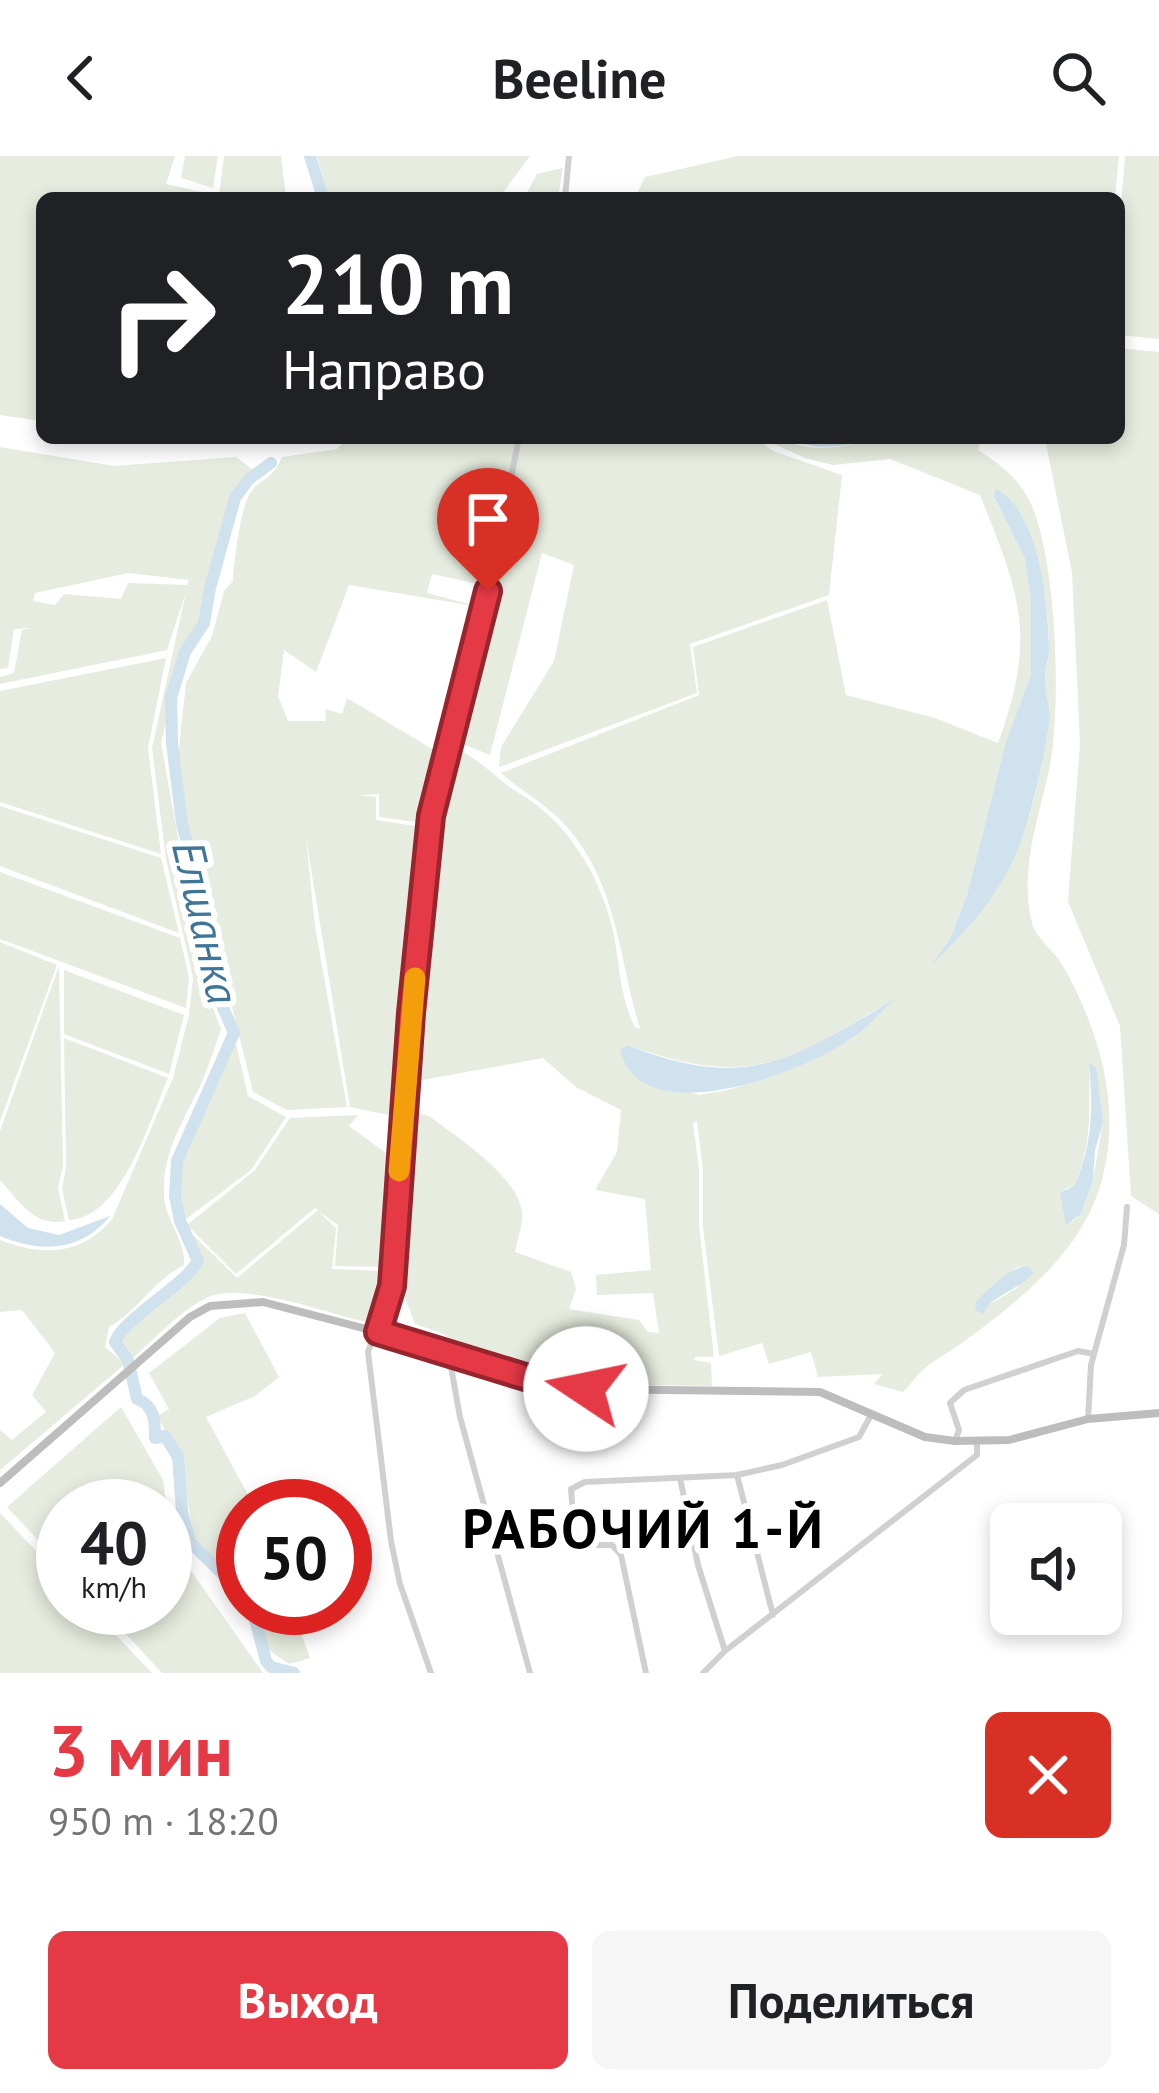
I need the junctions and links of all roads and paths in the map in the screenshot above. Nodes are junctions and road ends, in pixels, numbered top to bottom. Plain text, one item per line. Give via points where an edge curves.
1 (569, 156) edge
2 (566, 192) edge
3 (518, 444) edge
4 (1127, 1207) dead end
5 (378, 1332) junction
6 (1094, 1354) junction
7 (454, 1355) junction
8 (1159, 1412) edge
9 (872, 1413) junction
10 (1088, 1419) junction
11 (955, 1441) junction
12 (977, 1442) junction
13 (737, 1475) junction
14 (680, 1478) junction
15 (0, 1483) edge
16 (773, 1616) junction
17 (725, 1651) junction
18 (431, 1673) edge
19 (530, 1673) edge
20 (646, 1673) edge
21 (703, 1673) edge

1 - 2 street
3 - 5 street via 431,816 392,1286
4 - 6 street
5 - 7 main road
5 - 15 main road via 262,1302 210,1306
5 - 18 street via 368,1352 391,1541
6 - 10 street
6 - 11 street via 1078,1351 964,1390 950,1403
7 - 9 main road via 586,1389 820,1392
7 - 19 street via 460,1417
8 - 10 main road
9 - 11 main road
9 - 13 street via 859,1437
10 - 12 main road
11 - 12 main road
12 - 16 street via 977,1455
13 - 14 street
13 - 16 street
14 - 17 street
14 - 20 street via 585,1481 569,1494 573,1538 612,1545 621,1555
16 - 17 street
17 - 21 street

